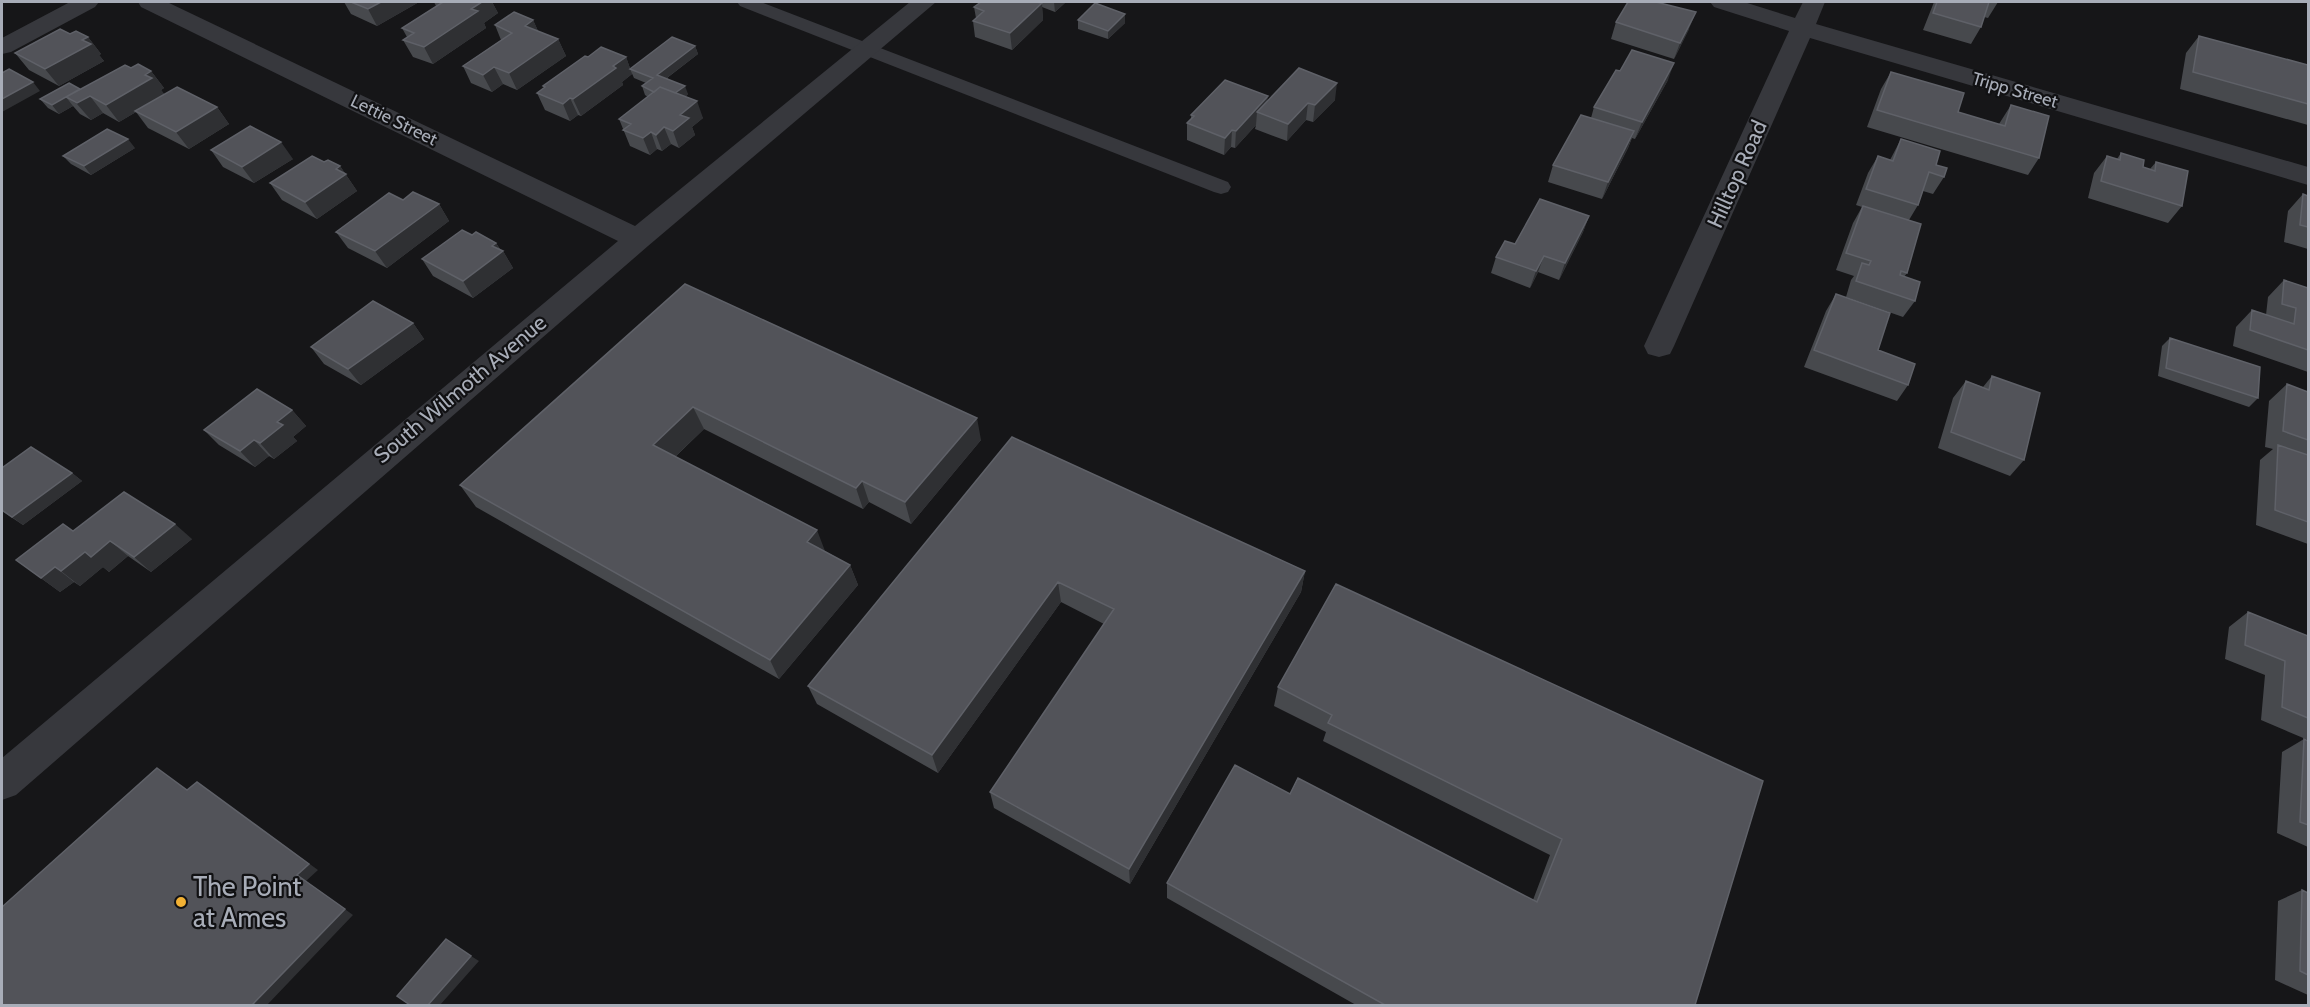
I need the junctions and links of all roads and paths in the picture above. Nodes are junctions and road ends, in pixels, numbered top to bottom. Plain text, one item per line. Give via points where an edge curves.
1 (87, 2) edge
2 (149, 2) edge
3 (746, 2) edge
4 (924, 2) edge
5 (1722, 2) edge
6 (1814, 2) edge
7 (1803, 28) junction
8 (2, 47) edge
9 (868, 49) junction
10 (2308, 176) edge
11 (1221, 187) dead end
12 (638, 239) junction
13 (1659, 346) dead end
14 (2, 782) edge

1 - 8 street
2 - 12 street, Lettie Street
3 - 9 lane
4 - 9 street, South Wilmoth Avenue
5 - 7 street, Tripp Street
6 - 7 street, Hilltop Road
7 - 10 street, Tripp Street
7 - 13 street, Hilltop Road
9 - 11 lane
9 - 12 street, South Wilmoth Avenue
12 - 14 street, South Wilmoth Avenue

